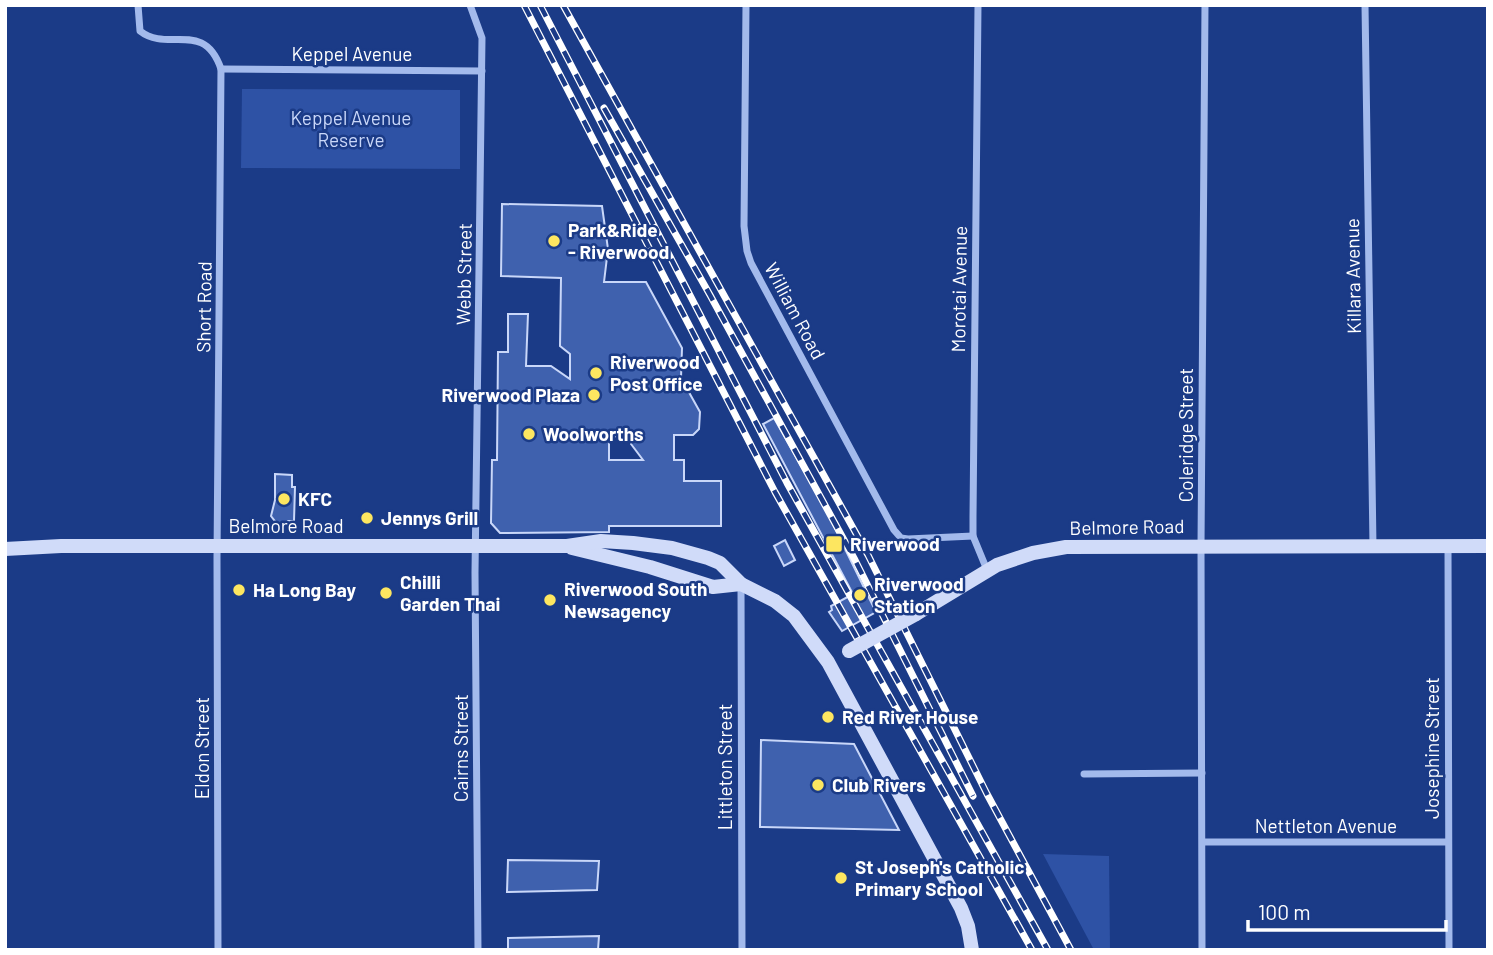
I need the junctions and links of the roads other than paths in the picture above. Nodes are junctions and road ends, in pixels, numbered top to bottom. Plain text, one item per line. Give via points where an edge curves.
1 (138, 5) edge
2 (470, 5) edge
3 (746, 5) edge
4 (978, 5) edge
5 (1205, 5) edge
6 (1365, 5) edge
7 (221, 69) junction
8 (482, 71) junction
9 (973, 536) junction
10 (217, 545) junction
11 (477, 546) junction
12 (567, 546) junction
13 (1201, 546) junction
14 (1373, 546) junction
15 (1448, 546) junction
16 (1488, 546) edge
17 (5, 549) edge
18 (987, 570) junction
19 (741, 584) junction
20 (828, 662) junction
21 (1202, 773) junction
22 (1084, 774) dead end
23 (1203, 842) junction
24 (1448, 842) junction
25 (218, 950) edge
26 (478, 950) edge
27 (742, 950) edge
28 (972, 950) edge
29 (1202, 950) edge
30 (1450, 950) edge

1 - 7 street via 140,31 148,37 190,38 203,43
2 - 8 street, Webb Street via 482,38
3 - 9 street, William Road via 744,226 751,263 894,530 908,539
4 - 9 street, Morotai Avenue
5 - 13 street, Coleridge Street
6 - 14 street, Killara Avenue
7 - 8 street, Keppel Avenue
7 - 10 street, Short Road
8 - 11 street, Webb Street
9 - 18 street, Morotai Avenue
10 - 11 main road, Belmore Road
10 - 17 main road, Belmore Road
10 - 25 street, Eldon Street
11 - 12 main road, Belmore Road
11 - 26 street, Cairns Street
12 - 19 main road, Belmore Road via 713,587
12 - 19 main road, Belmore Road via 601,541 672,548 720,563
13 - 14 main road, Belmore Road
13 - 18 main road, Belmore Road via 1066,547
13 - 21 street, Coleridge Street
14 - 15 main road, Belmore Road
15 - 16 main road, Belmore Road
15 - 24 street, Josephine Street
18 - 20 main road, Belmore Road, bridge
19 - 20 main road, Belmore Road via 794,616
19 - 27 street, Littleton Street
20 - 28 main road via 961,908
21 - 22 street
21 - 23 street, Coleridge Street
23 - 24 street, Nettleton Avenue
23 - 29 street, Coleridge Street
24 - 30 street, Josephine Street

